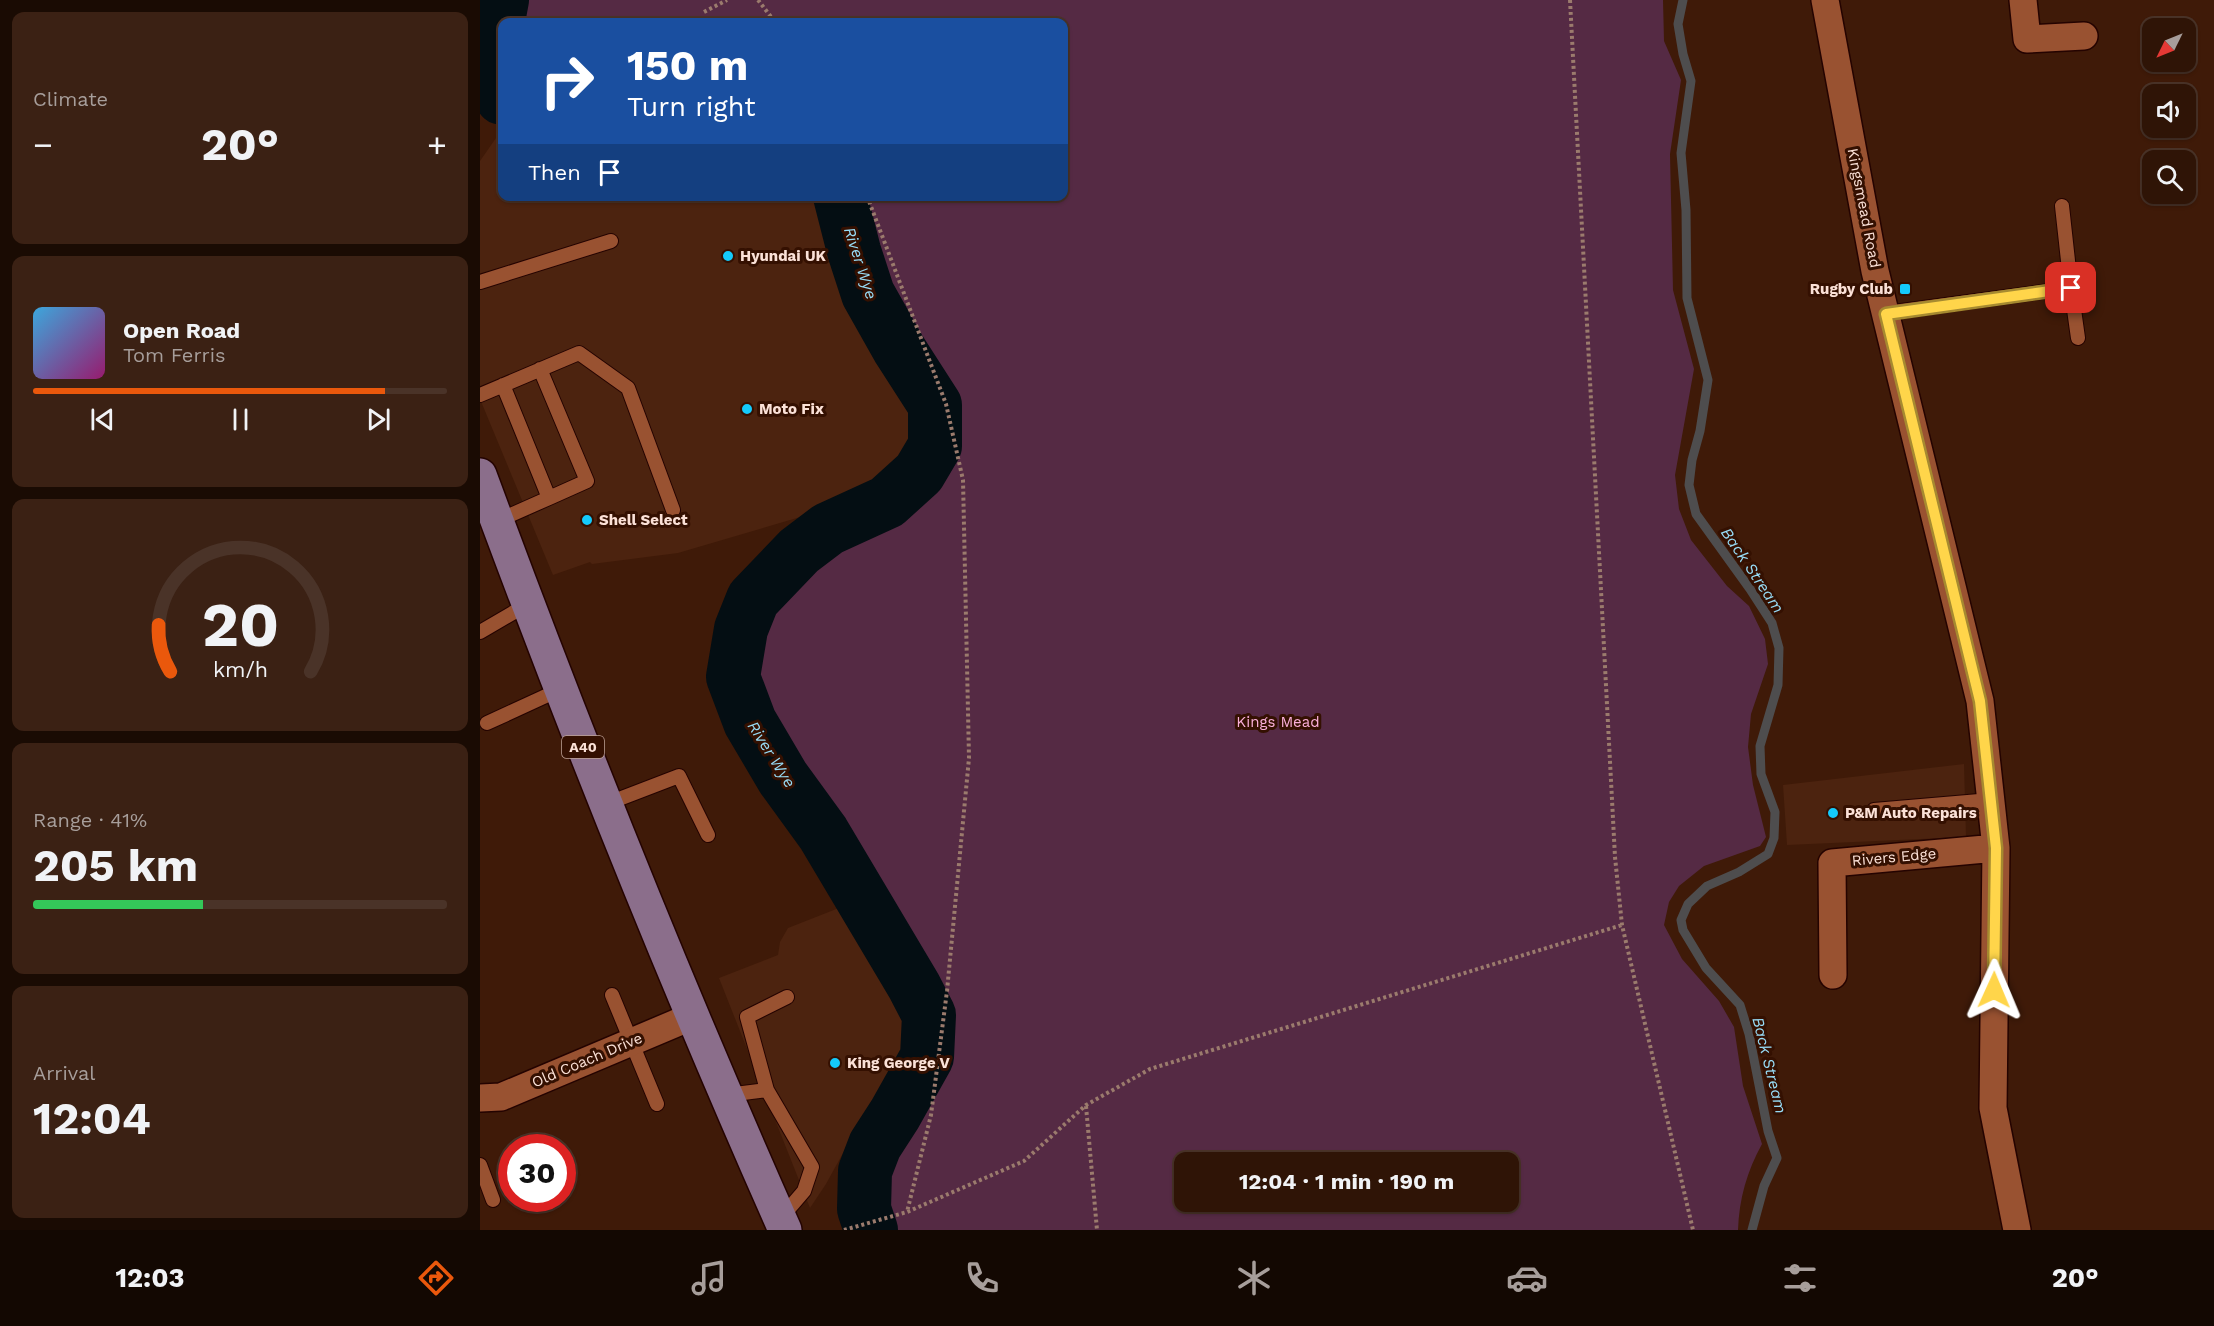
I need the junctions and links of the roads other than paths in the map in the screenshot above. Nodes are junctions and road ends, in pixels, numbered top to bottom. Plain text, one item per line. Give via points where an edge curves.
1 (1825, 0) edge
2 (2023, 0) edge
3 (2084, 36) dead end
4 (2062, 206) dead end
5 (611, 242) dead end
6 (480, 282) edge
7 (2071, 288) junction
8 (1886, 314) junction
9 (2078, 338) dead end
10 (540, 369) junction
11 (503, 385) junction
12 (480, 395) edge
13 (480, 476) edge
14 (549, 498) junction
15 (673, 510) dead end
16 (497, 521) junction
17 (528, 604) junction
18 (480, 632) edge
19 (561, 689) junction
20 (487, 723) dead end
21 (1991, 800) junction
22 (606, 804) junction
23 (1874, 810) dead end
24 (708, 835) dead end
25 (1996, 848) junction
26 (1833, 975) dead end
27 (612, 995) dead end
28 (787, 997) dead end
29 (693, 1016) junction
30 (631, 1042) junction
31 (767, 1090) junction
32 (727, 1095) junction
33 (480, 1098) edge
34 (657, 1104) dead end
35 (480, 1165) edge
36 (493, 1200) dead end
37 (782, 1224) edge
38 (2017, 1230) edge

1 - 8 street, Kingsmead Road
2 - 3 street via 2027,39
4 - 7 lane
5 - 6 lane
7 - 8 lane
7 - 9 lane
8 - 21 street, Kingsmead Road via 1980,701
10 - 11 lane
10 - 14 lane via 587,481
10 - 15 lane via 579,353 628,388
11 - 12 lane
11 - 14 lane
13 - 16 main road, A40
14 - 16 lane
16 - 17 main road, A40
17 - 18 lane
17 - 19 main road, A40
19 - 20 lane
19 - 22 main road, A40
21 - 23 lane
21 - 25 street, Kingsmead Road
22 - 24 lane via 680,776
22 - 29 main road, A40
25 - 26 street, Rivers Edge via 1832,863
25 - 38 street, Kingsmead Road via 1993,1108
27 - 30 lane
28 - 31 lane via 747,1017
29 - 30 street, Old Coach Drive
29 - 32 main road, A40
30 - 33 street, Old Coach Drive via 501,1097
30 - 34 lane
31 - 32 lane
31 - 37 lane via 812,1167 804,1191
32 - 37 main road, A40
35 - 36 lane

